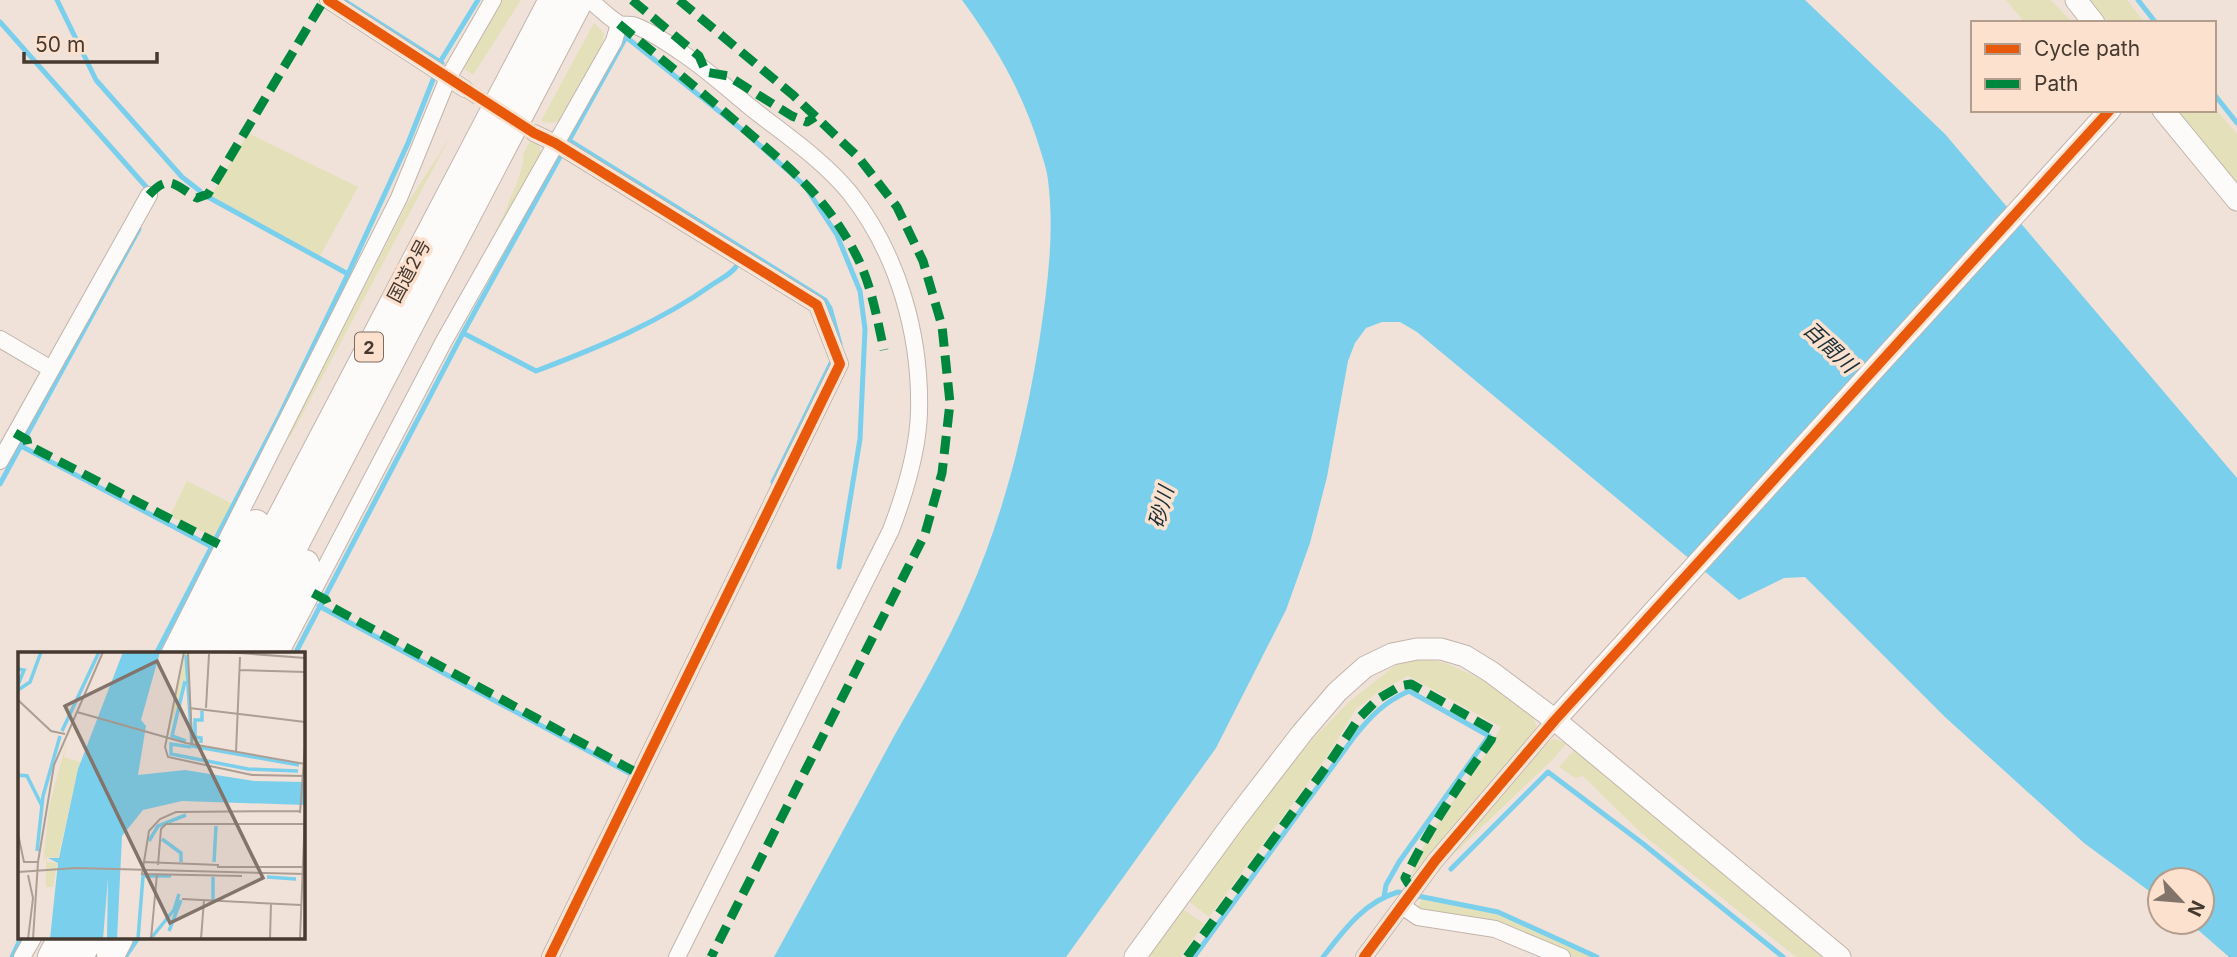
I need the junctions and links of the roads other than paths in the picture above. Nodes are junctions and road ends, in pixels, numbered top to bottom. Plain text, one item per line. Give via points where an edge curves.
1 (328, 0) edge
2 (493, 0) edge
3 (553, 0) edge
4 (579, 0) edge
5 (589, 0) edge
6 (2076, 0) edge
7 (2092, 21) edge
8 (619, 24) junction
9 (541, 46) junction
10 (441, 73) junction
11 (465, 89) tunnel mouth
12 (2108, 112) edge
13 (2165, 112) edge
14 (534, 133) dead end
15 (555, 143) junction
16 (488, 171) junction
17 (149, 195) dead end
18 (2237, 200) edge
19 (0, 339) edge
20 (372, 343) junction
21 (51, 369) junction
22 (0, 461) edge
23 (170, 652) edge
24 (187, 652) edge
25 (211, 652) edge
26 (238, 652) edge
27 (261, 652) edge
28 (281, 652) edge
29 (1555, 720) junction
30 (1407, 899) junction
31 (32, 940) edge
32 (61, 940) edge
33 (110, 945) edge
34 (22, 957) edge
35 (52, 957) edge
36 (79, 957) edge
37 (550, 957) edge
38 (677, 957) edge
39 (1135, 957) edge
40 (1364, 957) edge
41 (1562, 957) edge
42 (1840, 957) edge

1 - 10 street
2 - 10 street
3 - 9 highway, 国道2号 / 2
4 - 9 highway, 国道2号 / 2
5 - 8 street
6 - 7 street
8 - 15 street via 614,41
8 - 38 street via 632,25 680,51 821,162 850,193 888,256 904,295 917,372 919,413 913,454 891,530
9 - 16 highway, 国道2号 / 2
9 - 20 highway, 国道2号 / 2
10 - 11 street
10 - 23 street via 399,198
12 - 29 street
13 - 18 street
14 - 15 street
15 - 28 street via 444,341
15 - 37 street via 817,305 840,364
16 - 26 highway, 国道2号 / 2
16 - 27 highway via 382,410
17 - 21 street
19 - 21 street
20 - 24 highway via 336,379
20 - 25 highway, 国道2号 / 2
21 - 22 street
29 - 30 street
29 - 39 street via 1491,672 1465,656 1441,649 1392,654 1364,667 1302,733
29 - 42 street
30 - 40 street
30 - 41 street via 1418,917 1494,929
31 - 34 street
32 - 35 highway
33 - 36 highway

